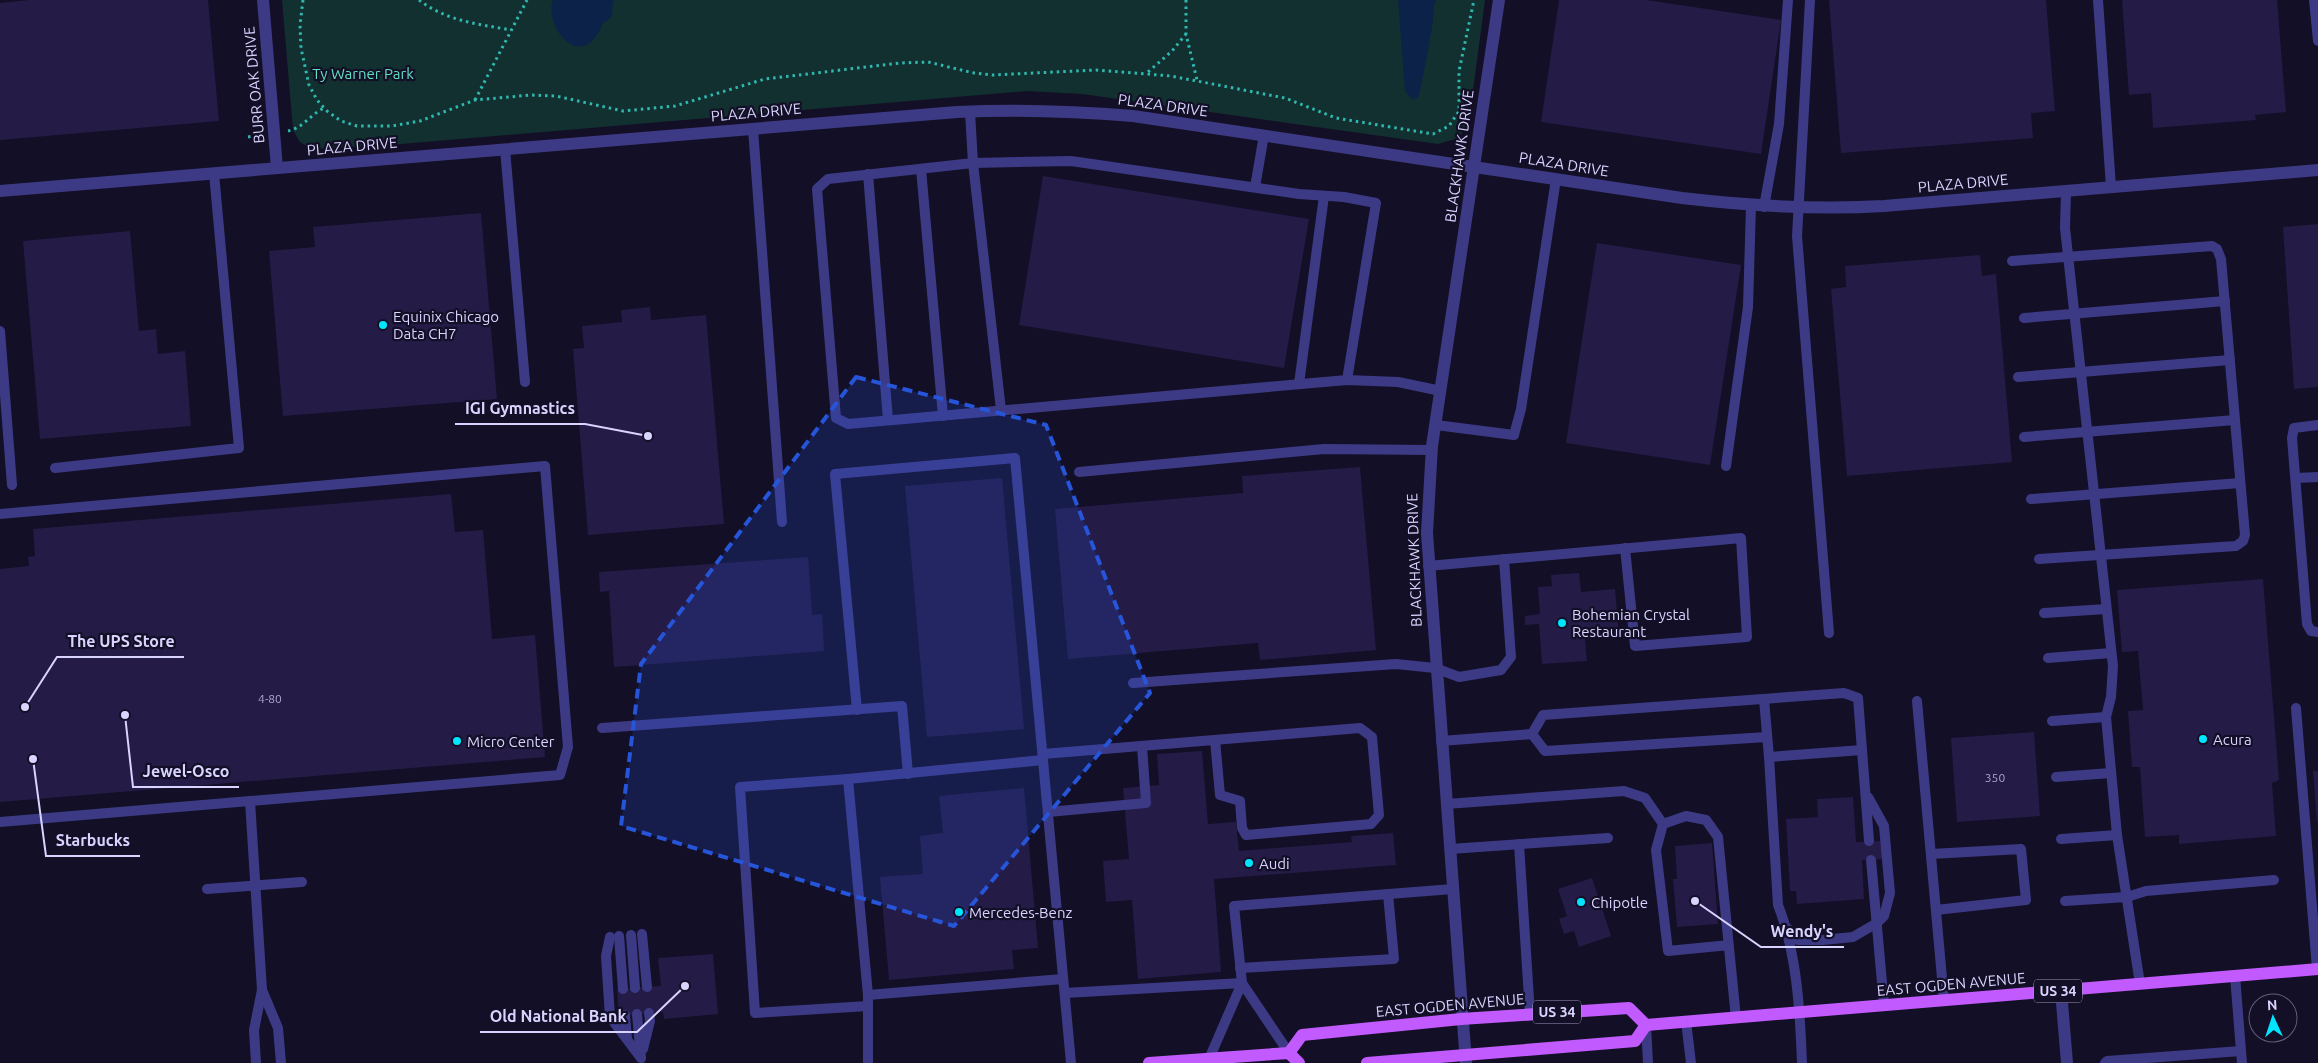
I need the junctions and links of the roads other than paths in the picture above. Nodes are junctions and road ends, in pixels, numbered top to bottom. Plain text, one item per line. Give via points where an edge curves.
1 (263, 0) edge
2 (1499, 0) edge
3 (1788, 0) edge
4 (1810, 0) edge
5 (2098, 0) edge
6 (2314, 0) edge
7 (2318, 41) edge
8 (970, 112) junction
9 (753, 129) junction
10 (1264, 135) junction
11 (505, 149) junction
12 (973, 163) junction
13 (1474, 167) junction
14 (277, 168) junction
15 (921, 169) junction
16 (2318, 170) edge
17 (214, 173) junction
18 (868, 174) junction
19 (1556, 180) junction
20 (1255, 187) junction
21 (2111, 187) junction
22 (2066, 190) junction
23 (0, 191) edge
24 (1324, 196) junction
25 (1751, 206) junction
26 (1764, 207) junction
27 (1799, 208) junction
28 (2068, 257) junction
29 (2012, 261) dead end
30 (2225, 301) junction
31 (2074, 314) junction
32 (2024, 318) dead end
33 (0, 331) edge
34 (2230, 360) junction
35 (2081, 372) junction
36 (2018, 377) dead end
37 (1348, 380) junction
38 (525, 382) dead end
39 (1299, 384) junction
40 (1441, 391) junction
41 (1001, 410) junction
42 (943, 416) junction
43 (888, 420) junction
44 (2235, 420) junction
45 (1436, 425) junction
46 (2318, 425) edge
47 (2088, 432) junction
48 (2024, 437) dead end
49 (1432, 450) junction
50 (1726, 466) dead end
51 (55, 468) dead end
52 (1079, 472) dead end
53 (2318, 477) edge
54 (2296, 478) junction
55 (2240, 483) junction
56 (12, 485) dead end
57 (2093, 494) junction
58 (2031, 499) dead end
59 (0, 514) edge
60 (782, 522) dead end
61 (1625, 548) junction
62 (2099, 555) junction
63 (1504, 559) junction
64 (2040, 559) dead end
65 (1428, 566) junction
66 (2106, 609) junction
67 (2044, 614) dead end
68 (2318, 632) edge
69 (1829, 633) dead end
70 (2111, 653) junction
71 (2048, 658) dead end
72 (1435, 668) junction
73 (1133, 683) dead end
74 (1764, 699) junction
75 (1917, 701) dead end
76 (2296, 708) dead end
77 (857, 710) junction
78 (2106, 717) junction
79 (2052, 721) dead end
80 (602, 728) dead end
81 (1532, 734) junction
82 (1767, 737) junction
83 (1216, 740) junction
84 (1441, 741) junction
85 (1142, 746) junction
86 (1862, 750) junction
87 (1043, 757) junction
88 (1769, 757) junction
89 (2111, 773) junction
90 (908, 774) junction
91 (2056, 777) dead end
92 (848, 779) junction
93 (1866, 794) junction
94 (250, 801) junction
95 (1446, 804) junction
96 (1048, 812) junction
97 (0, 822) edge
98 (1663, 824) junction
99 (2117, 835) junction
100 (1608, 838) dead end
101 (2061, 839) dead end
102 (1869, 841) dead end
103 (1519, 844) junction
104 (1450, 849) junction
105 (1931, 854) junction
106 (1871, 860) dead end
107 (2274, 880) dead end
108 (302, 882) dead end
109 (255, 886) junction
110 (207, 889) dead end
111 (1453, 889) junction
112 (1388, 894) junction
113 (2127, 897) junction
114 (2065, 901) dead end
115 (1936, 910) junction
116 (1877, 923) junction
117 (1787, 927) junction
118 (642, 934) dead end
119 (631, 935) dead end
120 (1729, 945) junction
121 (1240, 968) junction
122 (2318, 969) edge
123 (2235, 976) junction
124 (1063, 979) junction
125 (1242, 983) junction
126 (2140, 984) junction
127 (647, 987) dead end
128 (635, 988) dead end
129 (623, 989) dead end
130 (262, 990) junction
131 (2061, 991) junction
132 (1064, 993) junction
133 (868, 995) junction
134 (1944, 1000) junction
135 (1884, 1005) junction
136 (868, 1006) junction
137 (1798, 1012) junction
138 (649, 1013) dead end
139 (637, 1014) dead end
140 (1530, 1014) junction
141 (625, 1015) dead end
142 (1736, 1018) junction
143 (1461, 1019) junction
144 (1686, 1021) junction
145 (1646, 1025) junction
146 (627, 1041) junction
147 (2241, 1051) junction
148 (1289, 1053) junction
149 (1209, 1058) junction
150 (1465, 1059) edge
151 (641, 1060) edge
152 (1240, 1060) edge
153 (256, 1063) edge
154 (281, 1063) edge
155 (868, 1063) edge
156 (1071, 1063) edge
157 (1149, 1063) edge
158 (1299, 1063) edge
159 (1367, 1063) edge
160 (1374, 1063) edge
161 (1648, 1063) edge
162 (1690, 1063) edge
163 (1802, 1063) edge
164 (2067, 1063) edge
165 (2105, 1063) edge
166 (2242, 1063) edge

1 - 14 street, BURR OAK DRIVE
2 - 13 street, BLACKHAWK DRIVE
3 - 26 lane via 1779,124
4 - 27 lane
5 - 21 lane
6 - 7 lane
8 - 9 street, PLAZA DRIVE
8 - 10 street, PLAZA DRIVE via 1086,112
8 - 12 lane
9 - 11 street, PLAZA DRIVE
9 - 60 lane
10 - 13 street, PLAZA DRIVE
10 - 20 lane
11 - 14 street, PLAZA DRIVE
11 - 38 lane
12 - 15 lane
12 - 20 lane via 1071,160
12 - 41 lane
13 - 19 street, PLAZA DRIVE
13 - 40 street, BLACKHAWK DRIVE
14 - 17 street, PLAZA DRIVE
15 - 18 lane
15 - 42 lane
16 - 21 street, PLAZA DRIVE
17 - 23 street, PLAZA DRIVE
17 - 51 lane via 239,448
18 - 43 lane
18 - 43 lane via 828,179 817,189 836,418 848,424
19 - 25 street, PLAZA DRIVE
19 - 45 lane via 1521,409 1514,435
20 - 24 lane
21 - 22 street, PLAZA DRIVE
22 - 27 street, PLAZA DRIVE via 1875,206
22 - 28 lane
24 - 37 lane via 1376,204
24 - 39 lane
25 - 26 street, PLAZA DRIVE
25 - 50 lane via 1748,307
26 - 27 street, PLAZA DRIVE
27 - 69 lane via 1797,236
28 - 29 lane
28 - 30 lane via 2212,246 2221,258
28 - 31 lane
30 - 31 lane
30 - 34 lane
31 - 32 lane
31 - 35 lane
33 - 56 lane
34 - 35 lane
34 - 44 lane
35 - 36 lane
35 - 47 lane
37 - 39 lane
37 - 40 lane via 1398,382
39 - 41 lane
40 - 45 street, BLACKHAWK DRIVE
41 - 42 lane
42 - 43 lane
44 - 47 lane
44 - 55 lane
45 - 49 street, BLACKHAWK DRIVE
46 - 54 lane via 2294,428
47 - 48 lane
47 - 57 lane
49 - 52 lane via 1324,449
49 - 65 street, BLACKHAWK DRIVE
53 - 54 lane
54 - 68 lane via 2307,624 2312,631
55 - 57 lane
55 - 62 lane via 2245,535 2240,544
57 - 58 lane
57 - 62 lane
59 - 94 lane via 546,466 568,747 560,775
61 - 61 lane via 1741,538 1747,637 1635,646
61 - 63 lane
62 - 64 lane
62 - 66 lane
63 - 65 lane
63 - 72 lane via 1511,657 1501,670 1468,676 1459,677
65 - 72 street, BLACKHAWK DRIVE
66 - 67 lane
66 - 70 lane
70 - 71 lane
70 - 78 lane via 2111,697
72 - 73 lane via 1396,664
72 - 84 street, BLACKHAWK DRIVE
74 - 81 lane via 1543,714
74 - 82 lane
74 - 86 lane via 1844,693 1858,698
75 - 105 lane
76 - 122 lane
77 - 80 lane
77 - 87 lane via 835,474 1015,458
77 - 90 lane via 902,706
78 - 79 lane
78 - 89 lane
81 - 82 lane via 1544,751
81 - 84 lane
82 - 88 lane
83 - 83 lane via 1360,728 1372,737 1379,815 1371,824 1246,835 1242,828 1240,801 1220,795
83 - 85 lane
84 - 95 street, BLACKHAWK DRIVE
85 - 87 lane
85 - 96 lane via 1146,803
86 - 88 lane
86 - 93 lane
87 - 90 lane
87 - 96 lane
88 - 117 lane via 1778,905
89 - 91 lane
89 - 99 lane
90 - 92 lane
92 - 133 lane
92 - 136 lane via 740,788 755,1013
93 - 102 lane
93 - 116 lane via 1884,826 1888,852 1890,893 1884,916
94 - 97 lane
94 - 109 lane
95 - 98 lane via 1624,791 1645,798
95 - 104 street, BLACKHAWK DRIVE
96 - 124 lane
98 - 120 lane via 1686,816 1706,820 1718,836
98 - 120 lane via 1656,850 1668,951
99 - 101 lane
99 - 113 lane
100 - 103 lane
103 - 104 lane
103 - 140 lane
104 - 111 street, BLACKHAWK DRIVE
105 - 115 lane
105 - 115 lane via 2022,849 2026,900
106 - 116 lane
107 - 113 lane via 2146,891
108 - 109 lane
109 - 110 lane
109 - 130 lane
111 - 112 lane
111 - 143 street, BLACKHAWK DRIVE
112 - 121 lane via 1234,906
112 - 121 lane via 1394,959
113 - 114 lane
113 - 126 lane
115 - 134 lane
116 - 117 lane via 1854,937 1823,940 1798,940
116 - 135 lane
117 - 137 lane
118 - 127 lane
119 - 128 lane
120 - 142 lane
121 - 125 lane
122 - 123 main road, EAST OGDEN AVENUE / US 34
123 - 126 main road, EAST OGDEN AVENUE / US 34
123 - 147 lane
124 - 132 lane
124 - 133 lane
125 - 132 lane
125 - 148 lane
125 - 149 lane
126 - 131 main road, EAST OGDEN AVENUE / US 34
129 - 146 lane via 614,937 606,956 610,1017
130 - 153 lane via 254,1030
130 - 154 lane via 278,1028
131 - 134 main road, EAST OGDEN AVENUE / US 34
131 - 164 street
132 - 156 lane
133 - 136 lane
134 - 135 main road, EAST OGDEN AVENUE / US 34
135 - 137 main road, EAST OGDEN AVENUE / US 34
136 - 155 lane
137 - 142 main road, EAST OGDEN AVENUE / US 34
137 - 163 lane
138 - 151 lane
139 - 151 lane
140 - 143 main road, EAST OGDEN AVENUE / US 34
140 - 145 main road, EAST OGDEN AVENUE / US 34 via 1629,1008
141 - 146 lane
142 - 144 main road, EAST OGDEN AVENUE / US 34
143 - 148 main road, EAST OGDEN AVENUE / US 34 via 1302,1035
143 - 150 street, BLACKHAWK DRIVE
144 - 145 main road, EAST OGDEN AVENUE / US 34
144 - 162 lane
145 - 150 main road, US 34 via 1635,1041
145 - 161 lane
146 - 151 lane
147 - 165 lane
147 - 166 lane
148 - 152 main road
148 - 158 main road
149 - 152 main road
149 - 157 main road
150 - 160 main road, US 34
159 - 160 main road, US 34

